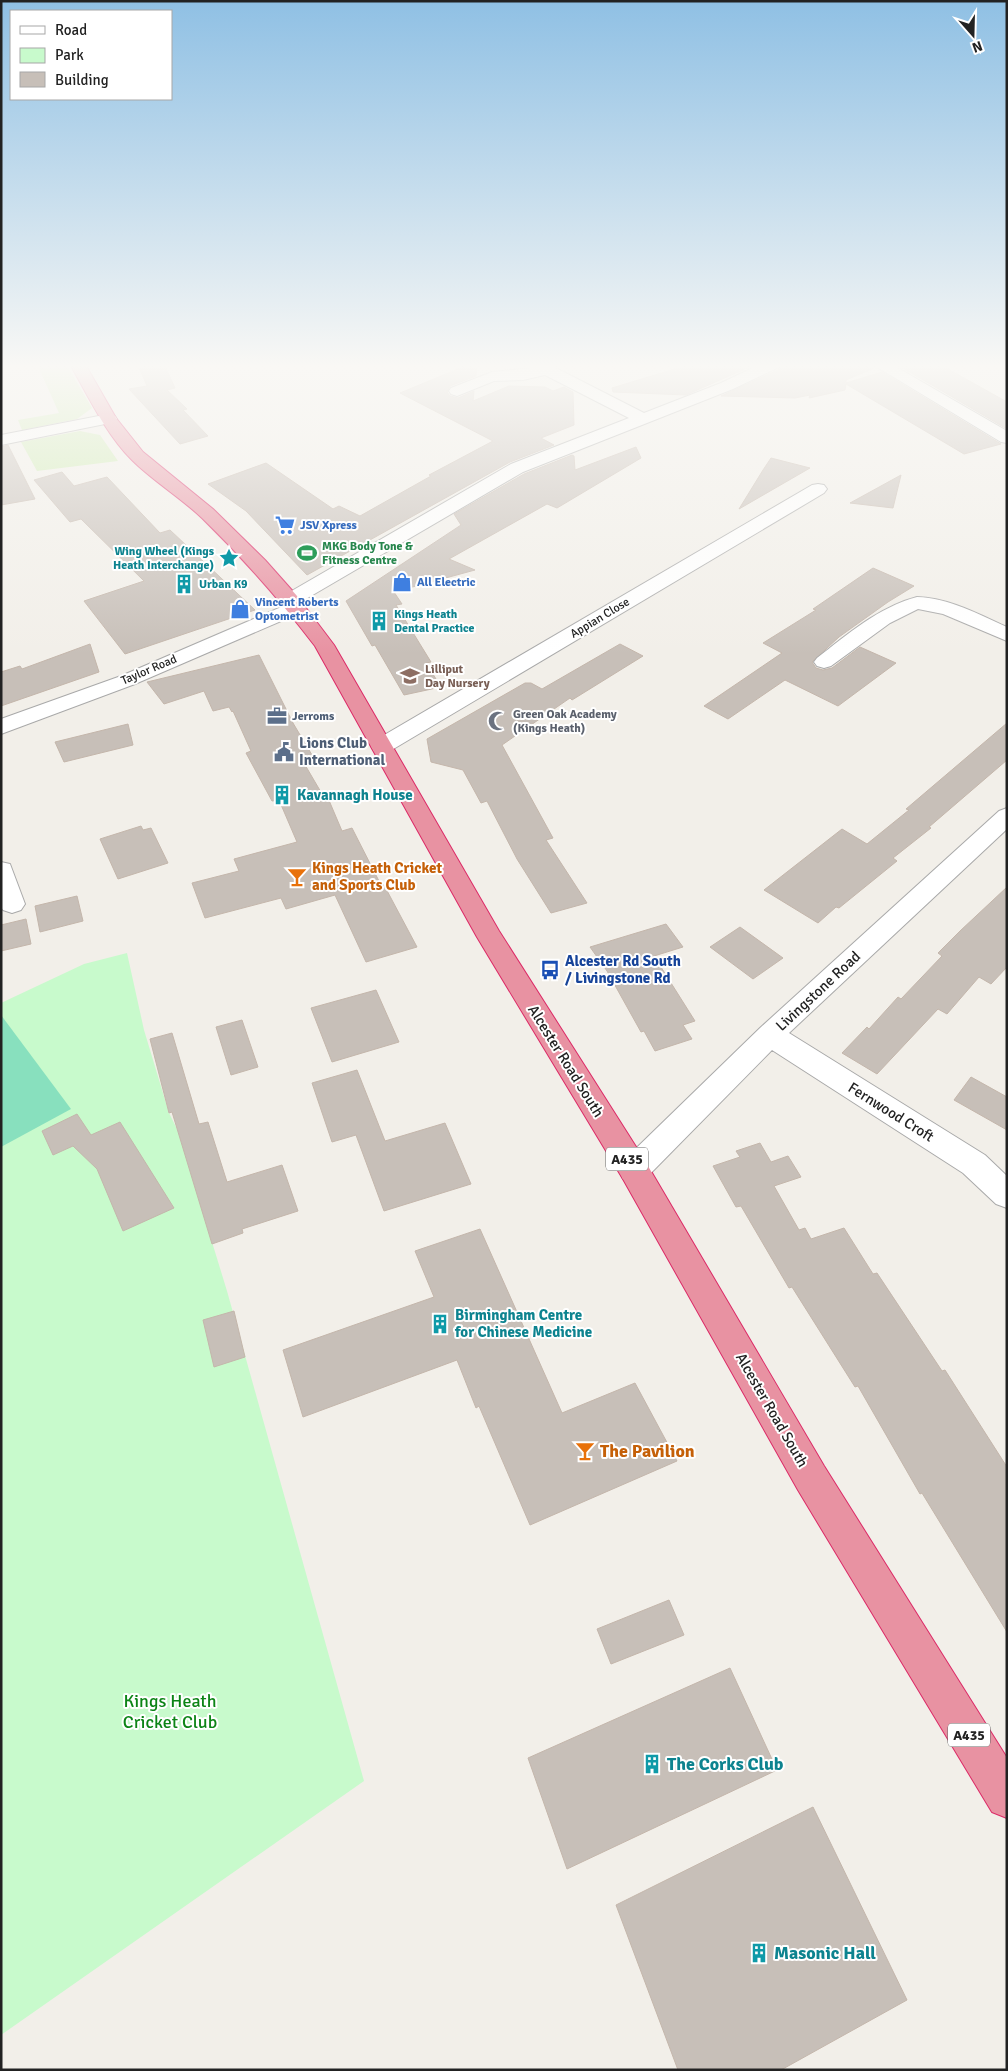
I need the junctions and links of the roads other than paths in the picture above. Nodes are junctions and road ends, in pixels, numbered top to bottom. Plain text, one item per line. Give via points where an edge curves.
1 (143, 461) edge
2 (536, 461) edge
3 (818, 490) dead end
4 (292, 604) junction
5 (1007, 635) edge
6 (824, 662) dead end
7 (1, 726) edge
8 (382, 746) junction
9 (1007, 816) edge
10 (770, 1035) junction
11 (634, 1170) junction
12 (1007, 1195) edge
13 (1007, 1797) edge

1 - 4 highway, Alcester Road South / A435 via 207,513
2 - 4 street, Taylor Road via 517,468
3 - 8 street, Appian Close
4 - 7 street, Taylor Road via 128,680
4 - 8 highway, Alcester Road South / A435 via 324,645
5 - 6 street via 950,610 918,603 902,607
8 - 11 highway, Alcester Road South / A435 via 490,937
9 - 10 street, Livingstone Road
10 - 11 street, Livingstone Road
10 - 12 street, Fernwood Croft via 974,1164
11 - 13 highway, Alcester Road South / A435 via 811,1478

